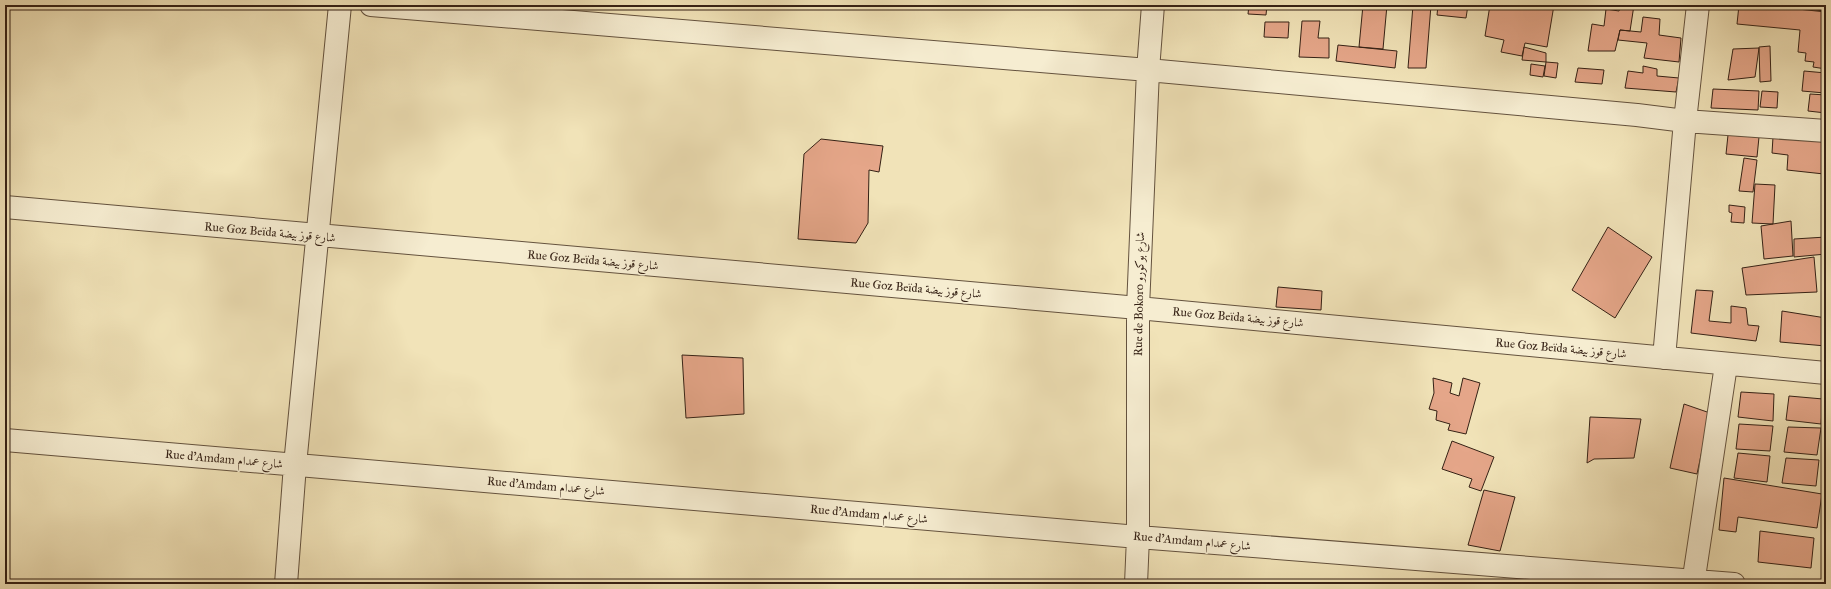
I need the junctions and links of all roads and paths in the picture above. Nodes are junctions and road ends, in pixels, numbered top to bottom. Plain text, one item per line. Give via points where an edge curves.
1 (340, 5) edge
2 (371, 5) edge
3 (1153, 5) edge
4 (1698, 5) edge
5 (1148, 70) junction
6 (1685, 121) junction
7 (1826, 131) edge
8 (5, 207) edge
9 (317, 236) junction
10 (1138, 308) junction
11 (1664, 358) junction
12 (1726, 365) junction
13 (1826, 373) edge
14 (5, 440) edge
15 (295, 465) junction
16 (1138, 536) junction
17 (1693, 582) edge
18 (286, 584) edge
19 (1136, 584) edge
20 (1734, 584) edge

1 - 9 street
2 - 5 street
3 - 5 street, Rue de Bokoro شارع بوكورو
4 - 6 street
5 - 6 street
5 - 10 street, Rue de Bokoro شارع بوكورو
6 - 7 street
6 - 11 street
8 - 9 street, Rue Goz Beïda شارع قوز بيضة
9 - 10 street, Rue Goz Beïda شارع قوز بيضة
9 - 15 street
10 - 11 street, Rue Goz Beïda شارع قوز بيضة
10 - 16 street, Rue de Bokoro شارع بوكورو
11 - 12 street, Rue Goz Beïda شارع قوز بيضة
12 - 13 street, Rue Goz Beïda شارع قوز بيضة
12 - 17 street
14 - 15 street, Rue d'Amdam شارع عمدام
15 - 16 street, Rue d'Amdam شارع عمدام
15 - 18 street
16 - 17 street, Rue d'Amdam شارع عمدام
16 - 19 street, Rue de Bokoro شارع بوكورو
17 - 20 street, Rue d'Amdam شارع عمدام

